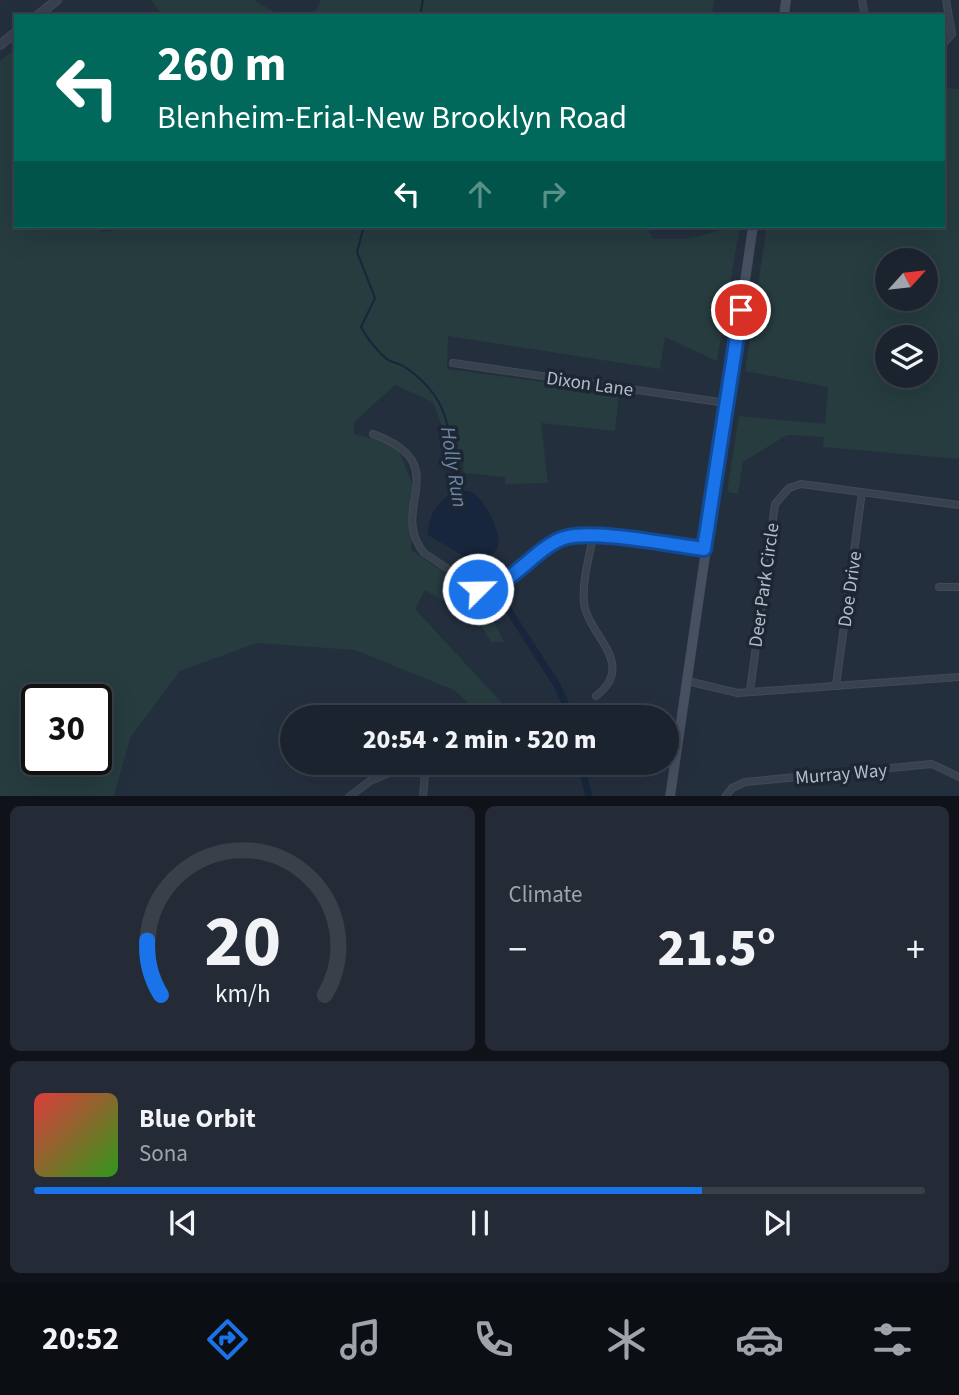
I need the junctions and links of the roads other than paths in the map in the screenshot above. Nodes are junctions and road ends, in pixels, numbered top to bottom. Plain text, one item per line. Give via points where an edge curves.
1 (57, 0) edge
2 (946, 0) edge
3 (40, 14) edge
4 (945, 42) edge
5 (753, 228) edge
6 (453, 363) dead end
7 (726, 403) junction
8 (373, 434) dead end
9 (862, 492) junction
10 (959, 505) edge
11 (593, 537) junction
12 (704, 549) junction
13 (939, 587) dead end
14 (959, 587) edge
15 (959, 677) edge
16 (687, 681) junction
17 (836, 686) junction
18 (750, 691) junction
19 (596, 696) dead end
20 (959, 777) edge
21 (349, 796) edge
22 (423, 796) edge
23 (670, 796) edge
24 (725, 796) edge

1 - 3 street
2 - 4 street via 951,34
5 - 7 main road
6 - 7 street, Dixon Lane
7 - 12 main road
8 - 11 street via 404,449 415,466 412,526 417,545 478,589 499,584 555,542
9 - 10 street, Deer Park Circle
9 - 17 street, Doe Drive
9 - 18 street, Deer Park Circle via 801,484 789,488 775,504
11 - 12 street
11 - 19 street via 584,605 607,647 611,665 606,686
12 - 16 main road
13 - 14 street
15 - 17 street
16 - 18 street via 716,690
16 - 23 main road
17 - 18 street
20 - 24 street, Murray Way via 932,764 745,782
21 - 22 street via 370,780 410,764 425,773

